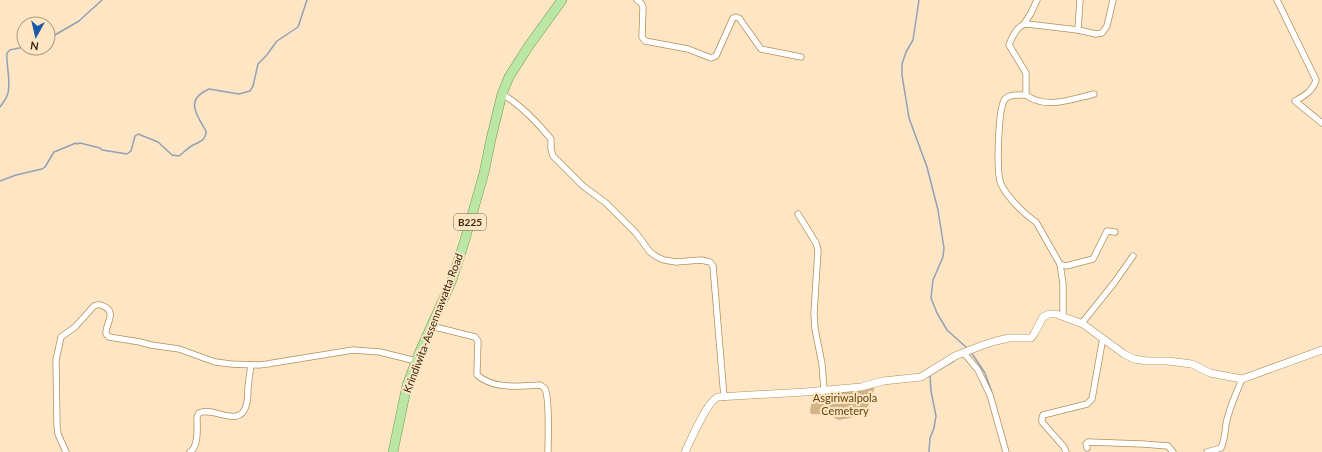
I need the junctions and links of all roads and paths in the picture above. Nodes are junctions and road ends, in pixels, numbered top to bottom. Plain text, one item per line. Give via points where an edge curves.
1 (562, 0) edge
2 (637, 0) edge
3 (1037, 0) edge
4 (1080, 0) edge
5 (1113, 0) edge
6 (1278, 0) edge
7 (1024, 24) junction
8 (1078, 30) junction
9 (801, 57) dead end
10 (502, 94) junction
11 (1094, 94) dead end
12 (1026, 95) junction
13 (1322, 123) edge
14 (798, 214) dead end
15 (1115, 232) dead end
16 (1133, 256) dead end
17 (1060, 264) junction
18 (1063, 316) junction
19 (1082, 323) junction
20 (431, 326) junction
21 (1104, 340) junction
22 (1322, 350) edge
23 (964, 352) junction
24 (416, 361) junction
25 (251, 365) junction
26 (1242, 379) junction
27 (824, 390) junction
28 (724, 397) junction
29 (1087, 448) dead end
30 (66, 452) edge
31 (190, 452) edge
32 (393, 452) edge
33 (548, 452) edge
34 (685, 452) edge
35 (1006, 452) edge
36 (1066, 452) edge
37 (1173, 452) edge
38 (1207, 452) edge

1 - 10 main road, Krindiwita-Assennawatta Road / B225 via 528,47 509,77
2 - 9 street via 643,7 642,37 646,41 711,58 716,56 733,18 736,17 760,49
3 - 7 street
4 - 8 street
5 - 8 street via 1107,26 1102,34
6 - 13 street via 1316,80 1315,86 1294,101
7 - 8 street
7 - 12 street via 1009,45 1026,73
10 - 20 main road, Krindiwita-Assennawatta Road / B225 via 484,174 464,243 452,280
10 - 28 street via 537,123 551,139 553,156 583,186 606,202 636,233 650,252 664,260 701,260 710,262 713,266
11 - 12 street via 1056,103 1044,103
12 - 17 street via 1010,96 1002,104 997,169 1000,183 1007,195 1036,222
14 - 27 street via 818,250 814,313
15 - 17 street via 1107,231 1093,259 1066,266
16 - 19 street
17 - 18 street
18 - 19 street
18 - 23 street via 1049,314 1043,317 1031,338 1009,338
19 - 21 street
20 - 24 main road, Krindiwita-Assennawatta Road / B225
20 - 33 street via 475,337 479,346 477,375 481,378 508,386 544,387 548,408
21 - 26 street via 1134,359 1192,364 1210,373
21 - 36 street via 1092,399 1087,404 1043,415 1042,422
22 - 26 street
23 - 27 street via 921,377
23 - 35 street via 978,370 990,395
24 - 25 street via 380,352 353,350
24 - 32 main road, Krindiwita-Assennawatta Road / B225 via 407,385
25 - 30 street via 216,362 179,349 109,337 105,330 110,313 98,304 61,337 57,355 57,426
25 - 31 street via 248,399 243,412 237,416 209,411 199,413 196,444
26 - 38 street via 1230,410 1221,448
27 - 28 street
28 - 34 street via 714,398 711,402
29 - 37 street via 1088,442 1143,444 1168,446

